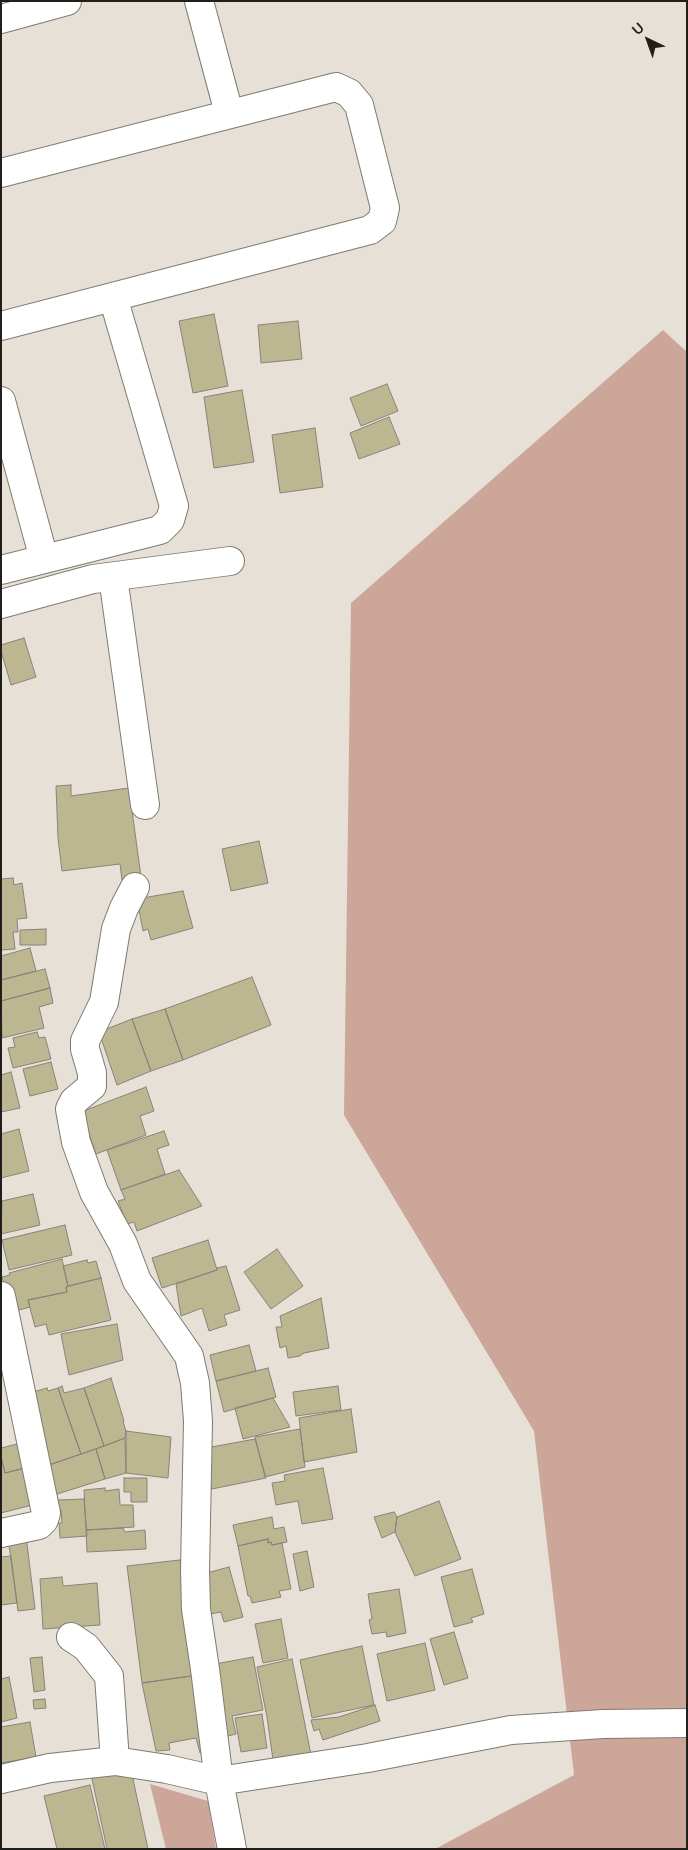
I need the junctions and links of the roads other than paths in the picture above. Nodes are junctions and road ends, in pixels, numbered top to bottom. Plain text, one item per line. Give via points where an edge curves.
1 (199, 1) edge
2 (63, 2) edge
3 (1, 19) edge
4 (229, 113) junction
5 (1, 173) edge
6 (113, 297) junction
7 (1, 326) edge
8 (1, 401) edge
9 (44, 559) junction
10 (230, 561) dead end
11 (1, 570) edge
12 (112, 577) junction
13 (1, 604) edge
14 (145, 805) dead end
15 (135, 887) dead end
16 (1, 1296) edge
17 (1, 1533) edge
18 (71, 1637) dead end
19 (687, 1723) edge
20 (115, 1761) junction
21 (1, 1779) edge
22 (219, 1781) junction
23 (232, 1849) edge

1 - 4 street
2 - 3 street
4 - 5 street
4 - 6 street via 336,87 349,93 359,105 385,208 382,221 370,230
6 - 7 street
6 - 9 street via 174,506 170,520 160,530
8 - 9 street
9 - 11 street
10 - 12 street
12 - 13 street via 93,579
12 - 14 street
15 - 22 street via 116,929 104,1002 85,1041 92,1086 70,1108 76,1142 94,1192 123,1244 137,1281 189,1356 195,1382 198,1421 196,1609
16 - 17 street via 46,1513 39,1524
18 - 20 street via 86,1647 109,1676
19 - 22 street via 511,1730 368,1758
20 - 21 street via 50,1768
20 - 22 street
22 - 23 street

